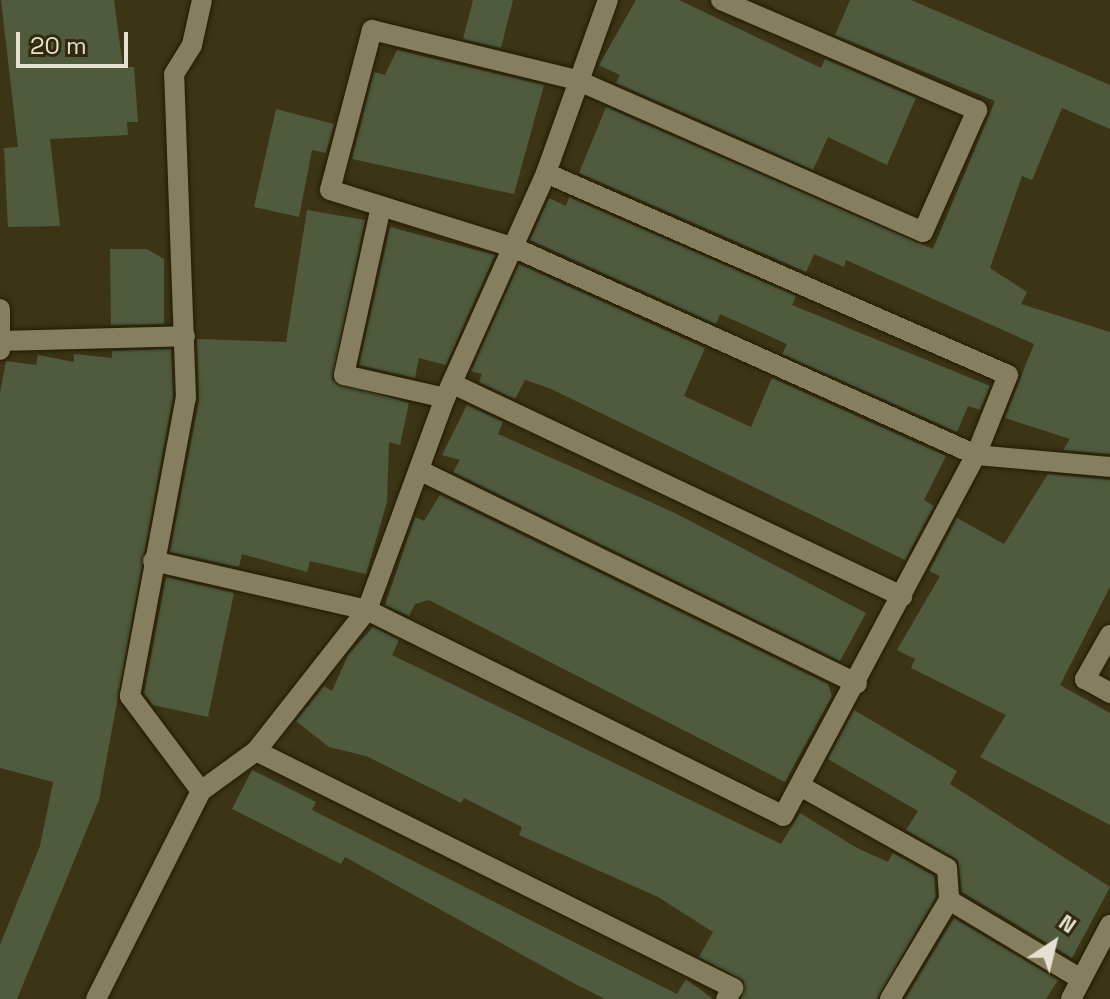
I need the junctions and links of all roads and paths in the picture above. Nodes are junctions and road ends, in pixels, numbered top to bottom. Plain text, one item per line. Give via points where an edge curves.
1 (202, 0) edge
2 (608, 0) edge
3 (721, 0) edge
4 (577, 80) junction
5 (546, 173) junction
6 (380, 211) junction
7 (515, 248) junction
8 (0, 309) edge
9 (185, 336) junction
10 (1, 344) edge
11 (449, 391) junction
12 (976, 455) junction
13 (1110, 467) edge
14 (421, 471) junction
15 (153, 561) junction
16 (902, 596) junction
17 (367, 610) junction
18 (1110, 635) edge
19 (857, 684) junction
20 (1110, 693) edge
21 (256, 751) junction
22 (802, 787) junction
23 (201, 791) junction
24 (949, 900) junction
25 (1110, 925) edge
26 (1081, 979) junction
27 (96, 999) edge
28 (726, 999) edge
29 (890, 999) edge
30 (1071, 999) edge

1 - 9 street via 192,45 174,74
2 - 4 street
3 - 4 street via 977,110 923,232
4 - 5 street
4 - 6 street via 372,30 330,190
5 - 7 street
5 - 12 street via 1008,375
6 - 7 street
6 - 11 street via 344,375
7 - 11 street
7 - 12 street
8 - 10 street
9 - 10 street
9 - 15 street via 186,398
11 - 14 street
11 - 16 street
12 - 13 street
12 - 16 street
14 - 17 street
14 - 19 street
15 - 17 street
15 - 23 street via 130,696
16 - 19 street
17 - 21 street
17 - 22 street via 783,816
18 - 20 street via 1085,679
19 - 22 street
21 - 23 street
21 - 28 street via 733,988
22 - 24 street via 947,868
23 - 27 street
24 - 26 street
24 - 29 street
25 - 26 street
26 - 30 street

